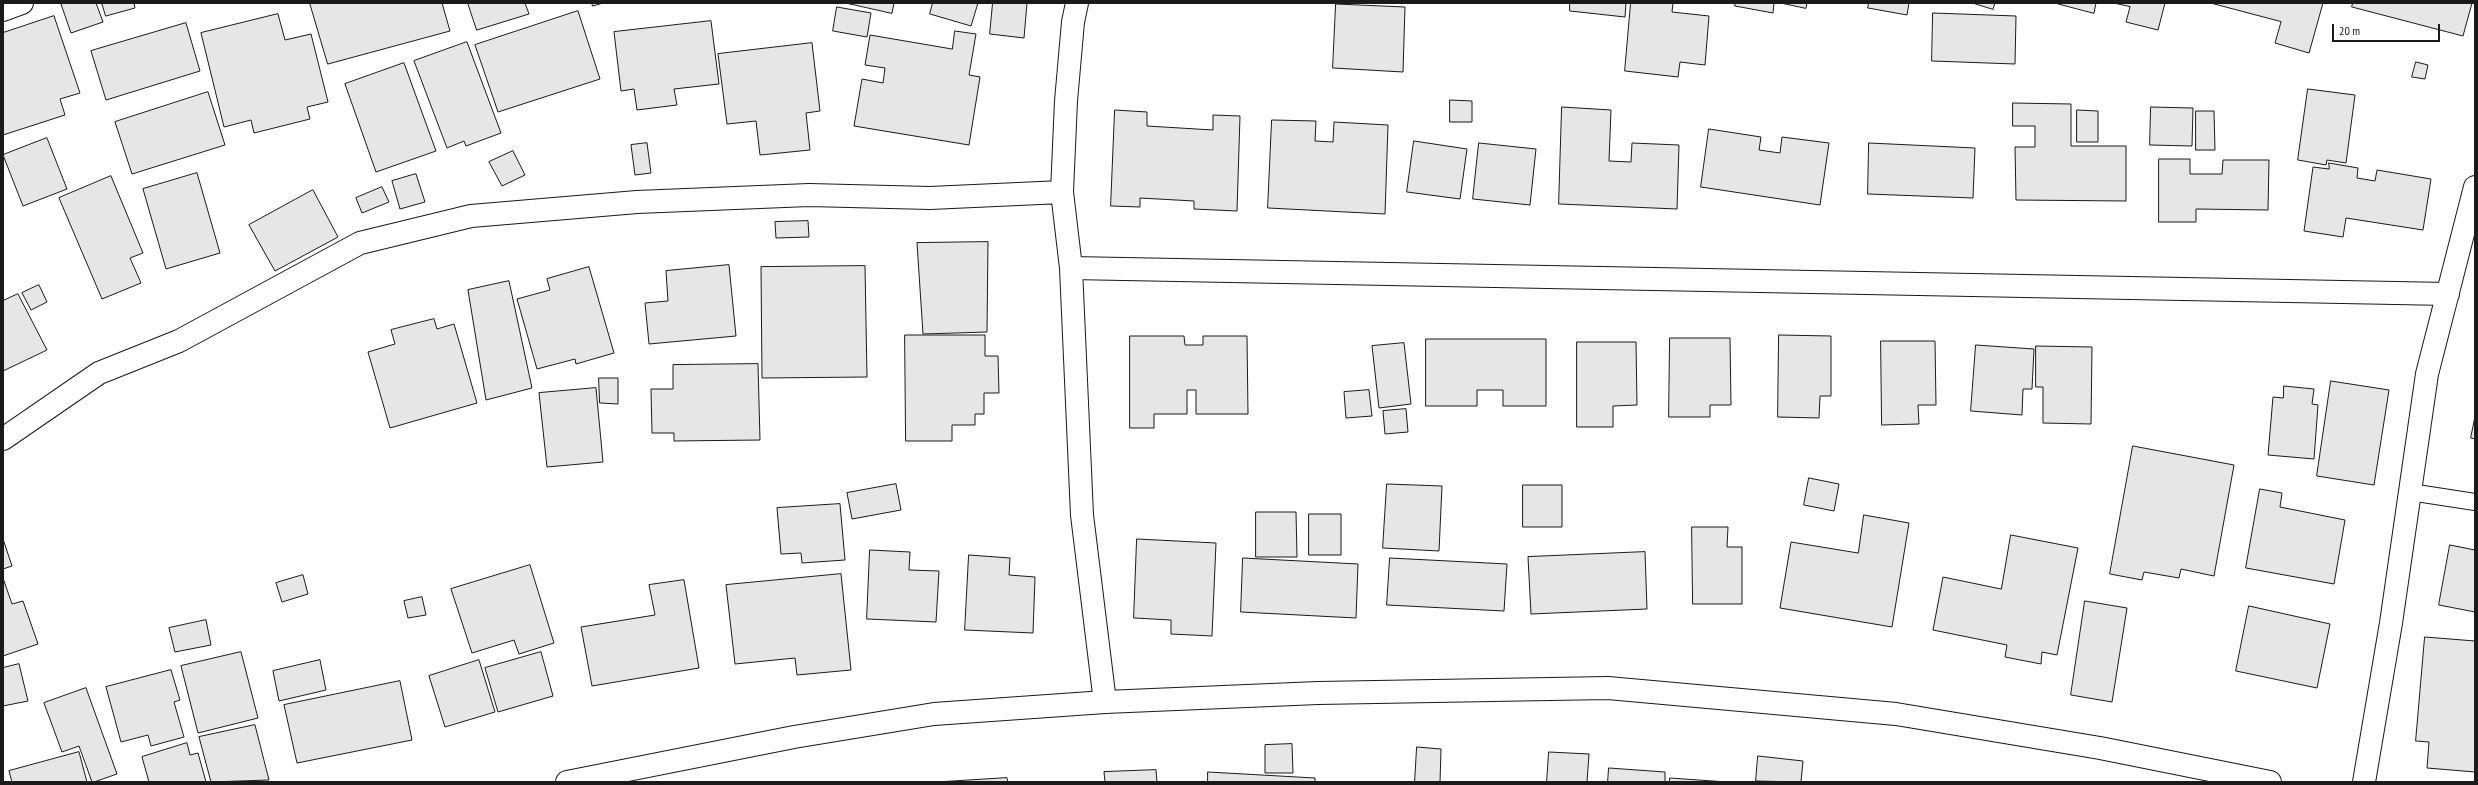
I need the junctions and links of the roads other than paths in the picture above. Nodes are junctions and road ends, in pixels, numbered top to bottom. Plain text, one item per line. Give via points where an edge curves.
1 (22, 3) edge
2 (1077, 3) edge
3 (3, 10) edge
4 (2475, 187) edge
5 (1062, 192) junction
6 (1071, 268) junction
7 (2448, 294) junction
8 (3, 439) edge
9 (2410, 492) junction
10 (2475, 502) edge
11 (1105, 702) junction
12 (567, 782) edge
13 (2270, 782) edge
14 (2364, 782) edge

1 - 3 street
2 - 5 street via 1066,101
4 - 7 street
5 - 6 street
5 - 8 street via 930,198 809,195 660,201 471,216 360,243 178,341 99,373
6 - 7 street
6 - 11 street via 1082,515
7 - 9 street via 2428,374
9 - 10 lane
9 - 14 street
11 - 12 street via 934,714 794,737
11 - 13 street via 1318,693 1608,688 1896,714 2100,748

